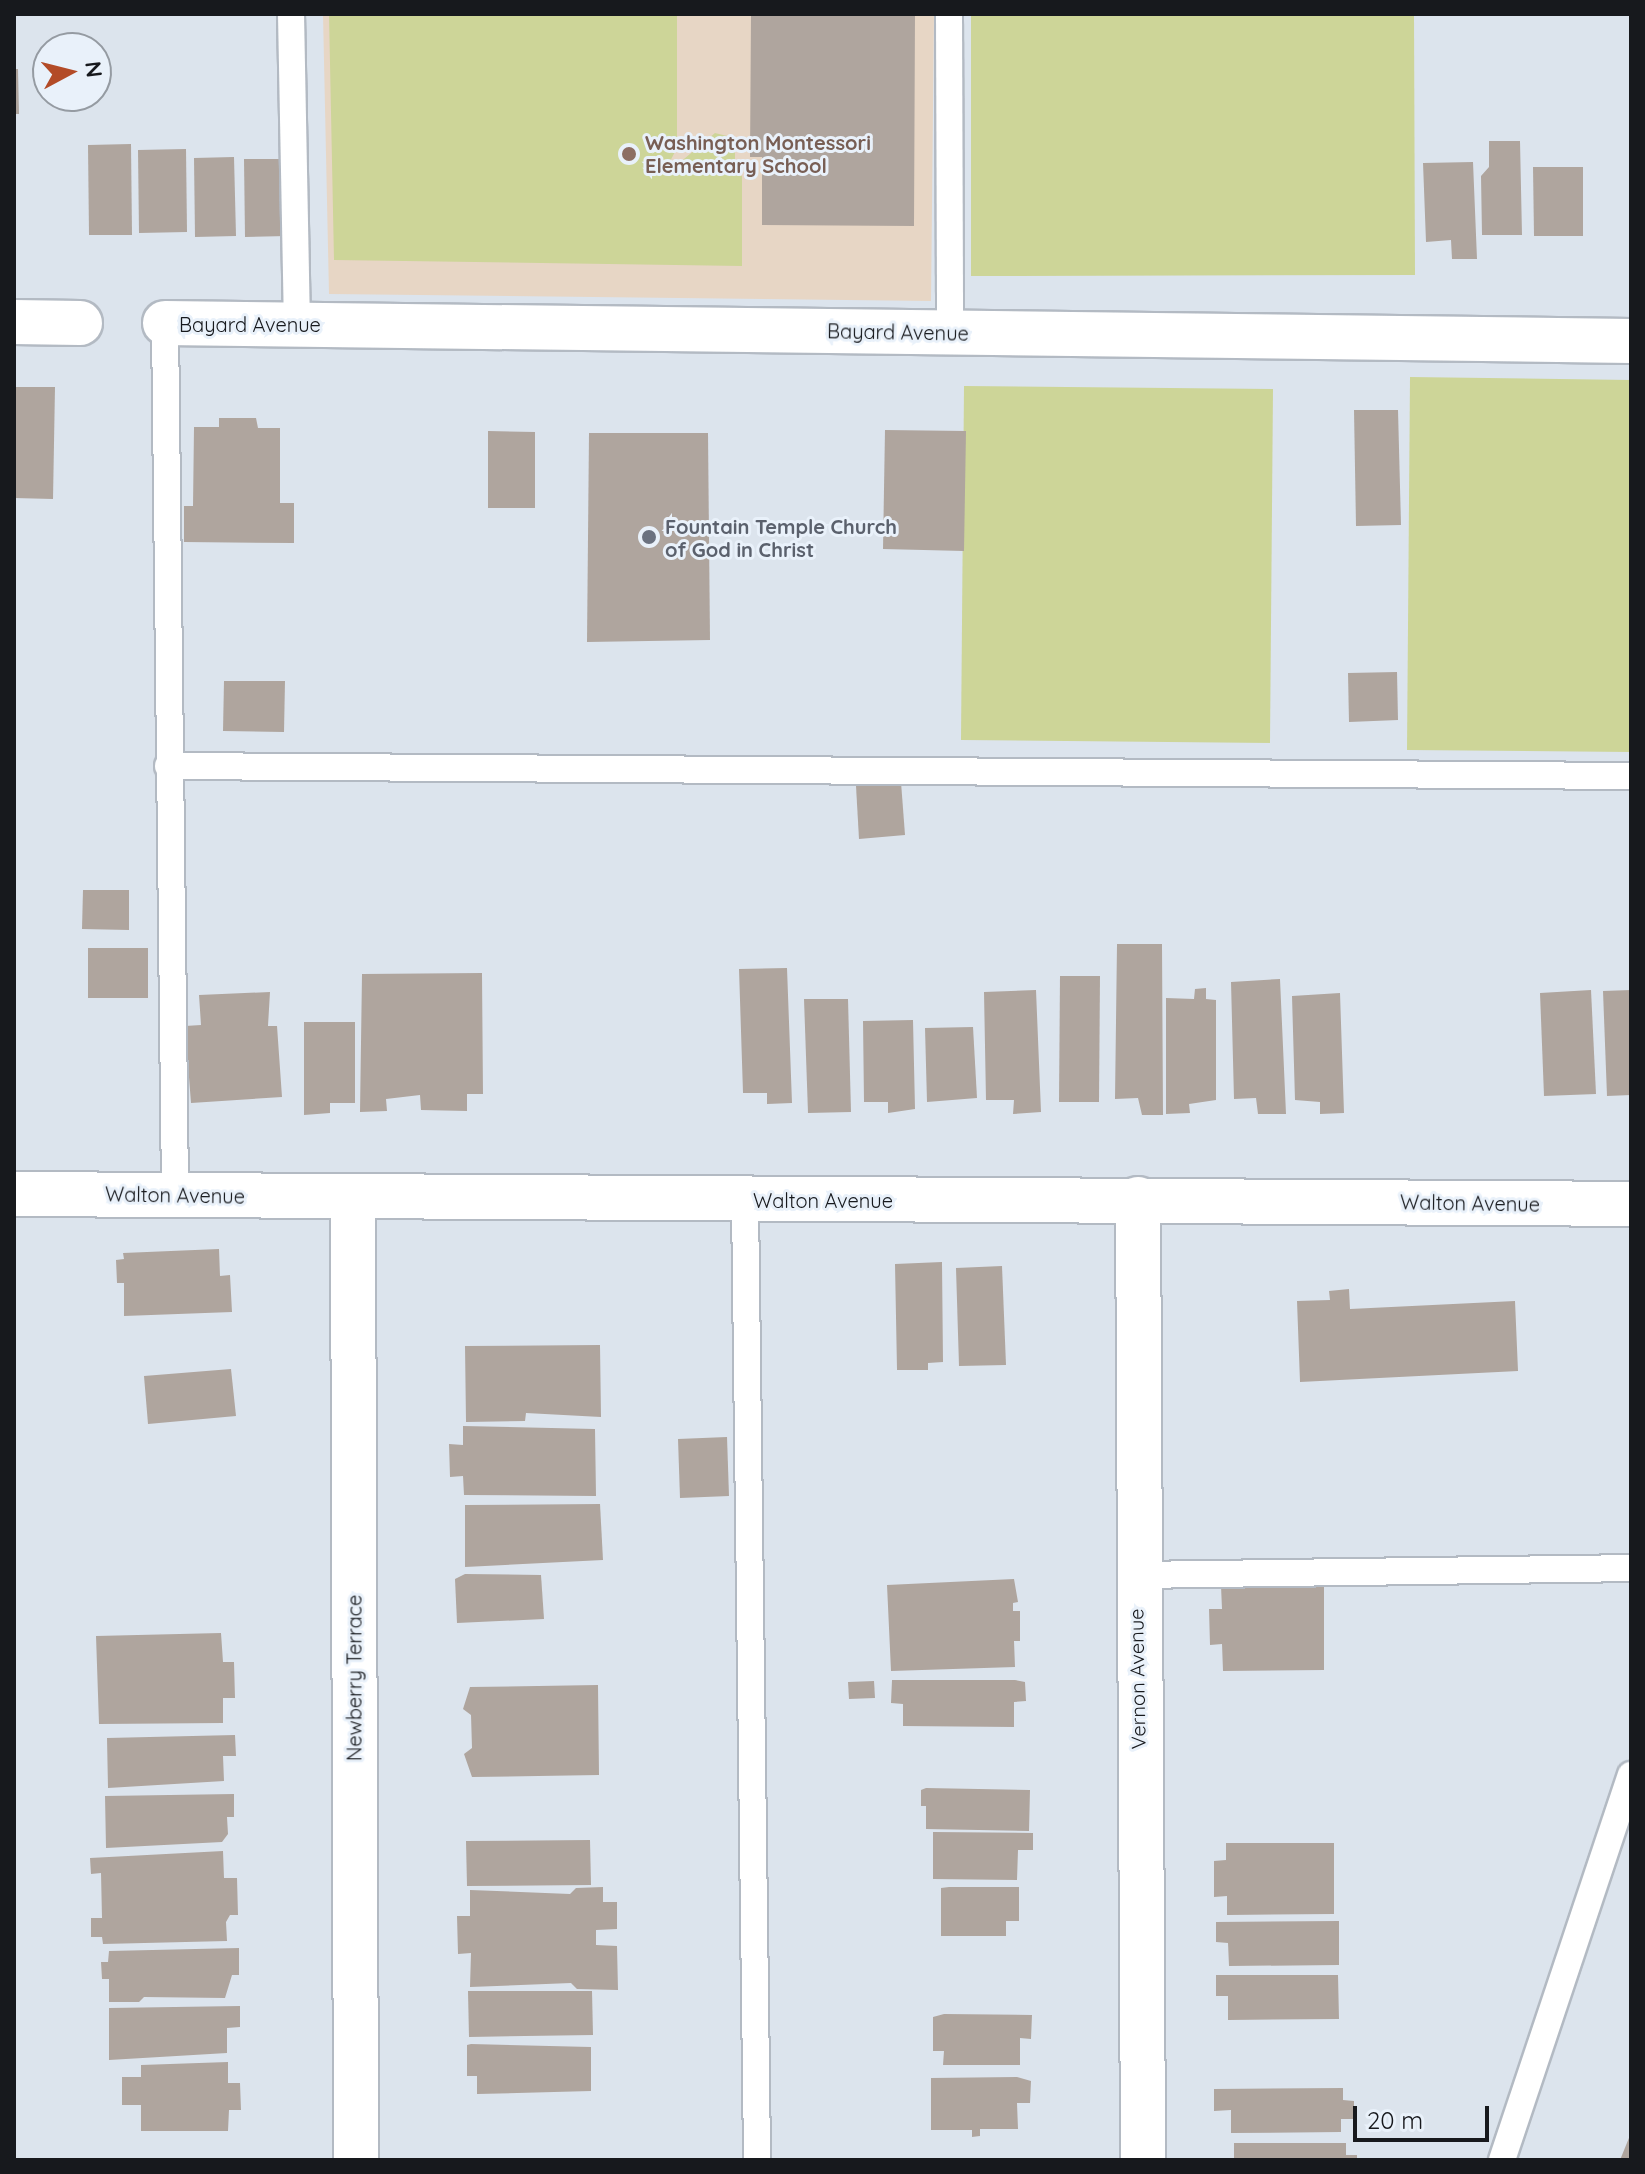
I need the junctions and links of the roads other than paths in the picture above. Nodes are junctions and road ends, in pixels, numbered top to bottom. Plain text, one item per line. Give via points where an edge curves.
1 (291, 14) edge
2 (949, 14) edge
3 (14, 322) edge
4 (80, 323) dead end
5 (165, 323) joint
6 (297, 324) junction
7 (950, 333) junction
8 (1631, 341) edge
9 (168, 766) junction
10 (1631, 776) edge
11 (14, 1194) edge
12 (175, 1195) junction
13 (353, 1197) junction
14 (1138, 1199) junction
15 (745, 1201) junction
16 (1631, 1204) edge
17 (1631, 1568) edge
18 (1136, 1575) junction
19 (1631, 1775) edge
20 (356, 2160) edge
21 (757, 2160) edge
22 (1143, 2160) edge
23 (1502, 2160) edge

1 - 6 lane
2 - 7 lane
3 - 4 street
5 - 6 street, Bayard Avenue
5 - 9 lane
6 - 7 street, Bayard Avenue
7 - 8 street, Bayard Avenue
9 - 10 lane
9 - 12 lane
11 - 12 street, Walton Avenue
12 - 13 street, Walton Avenue
13 - 15 street, Walton Avenue
13 - 20 street, Newberry Terrace
14 - 15 street, Walton Avenue
14 - 16 street, Walton Avenue
14 - 18 street, Vernon Avenue
15 - 21 lane
17 - 18 lane
18 - 22 street, Vernon Avenue
19 - 23 lane

